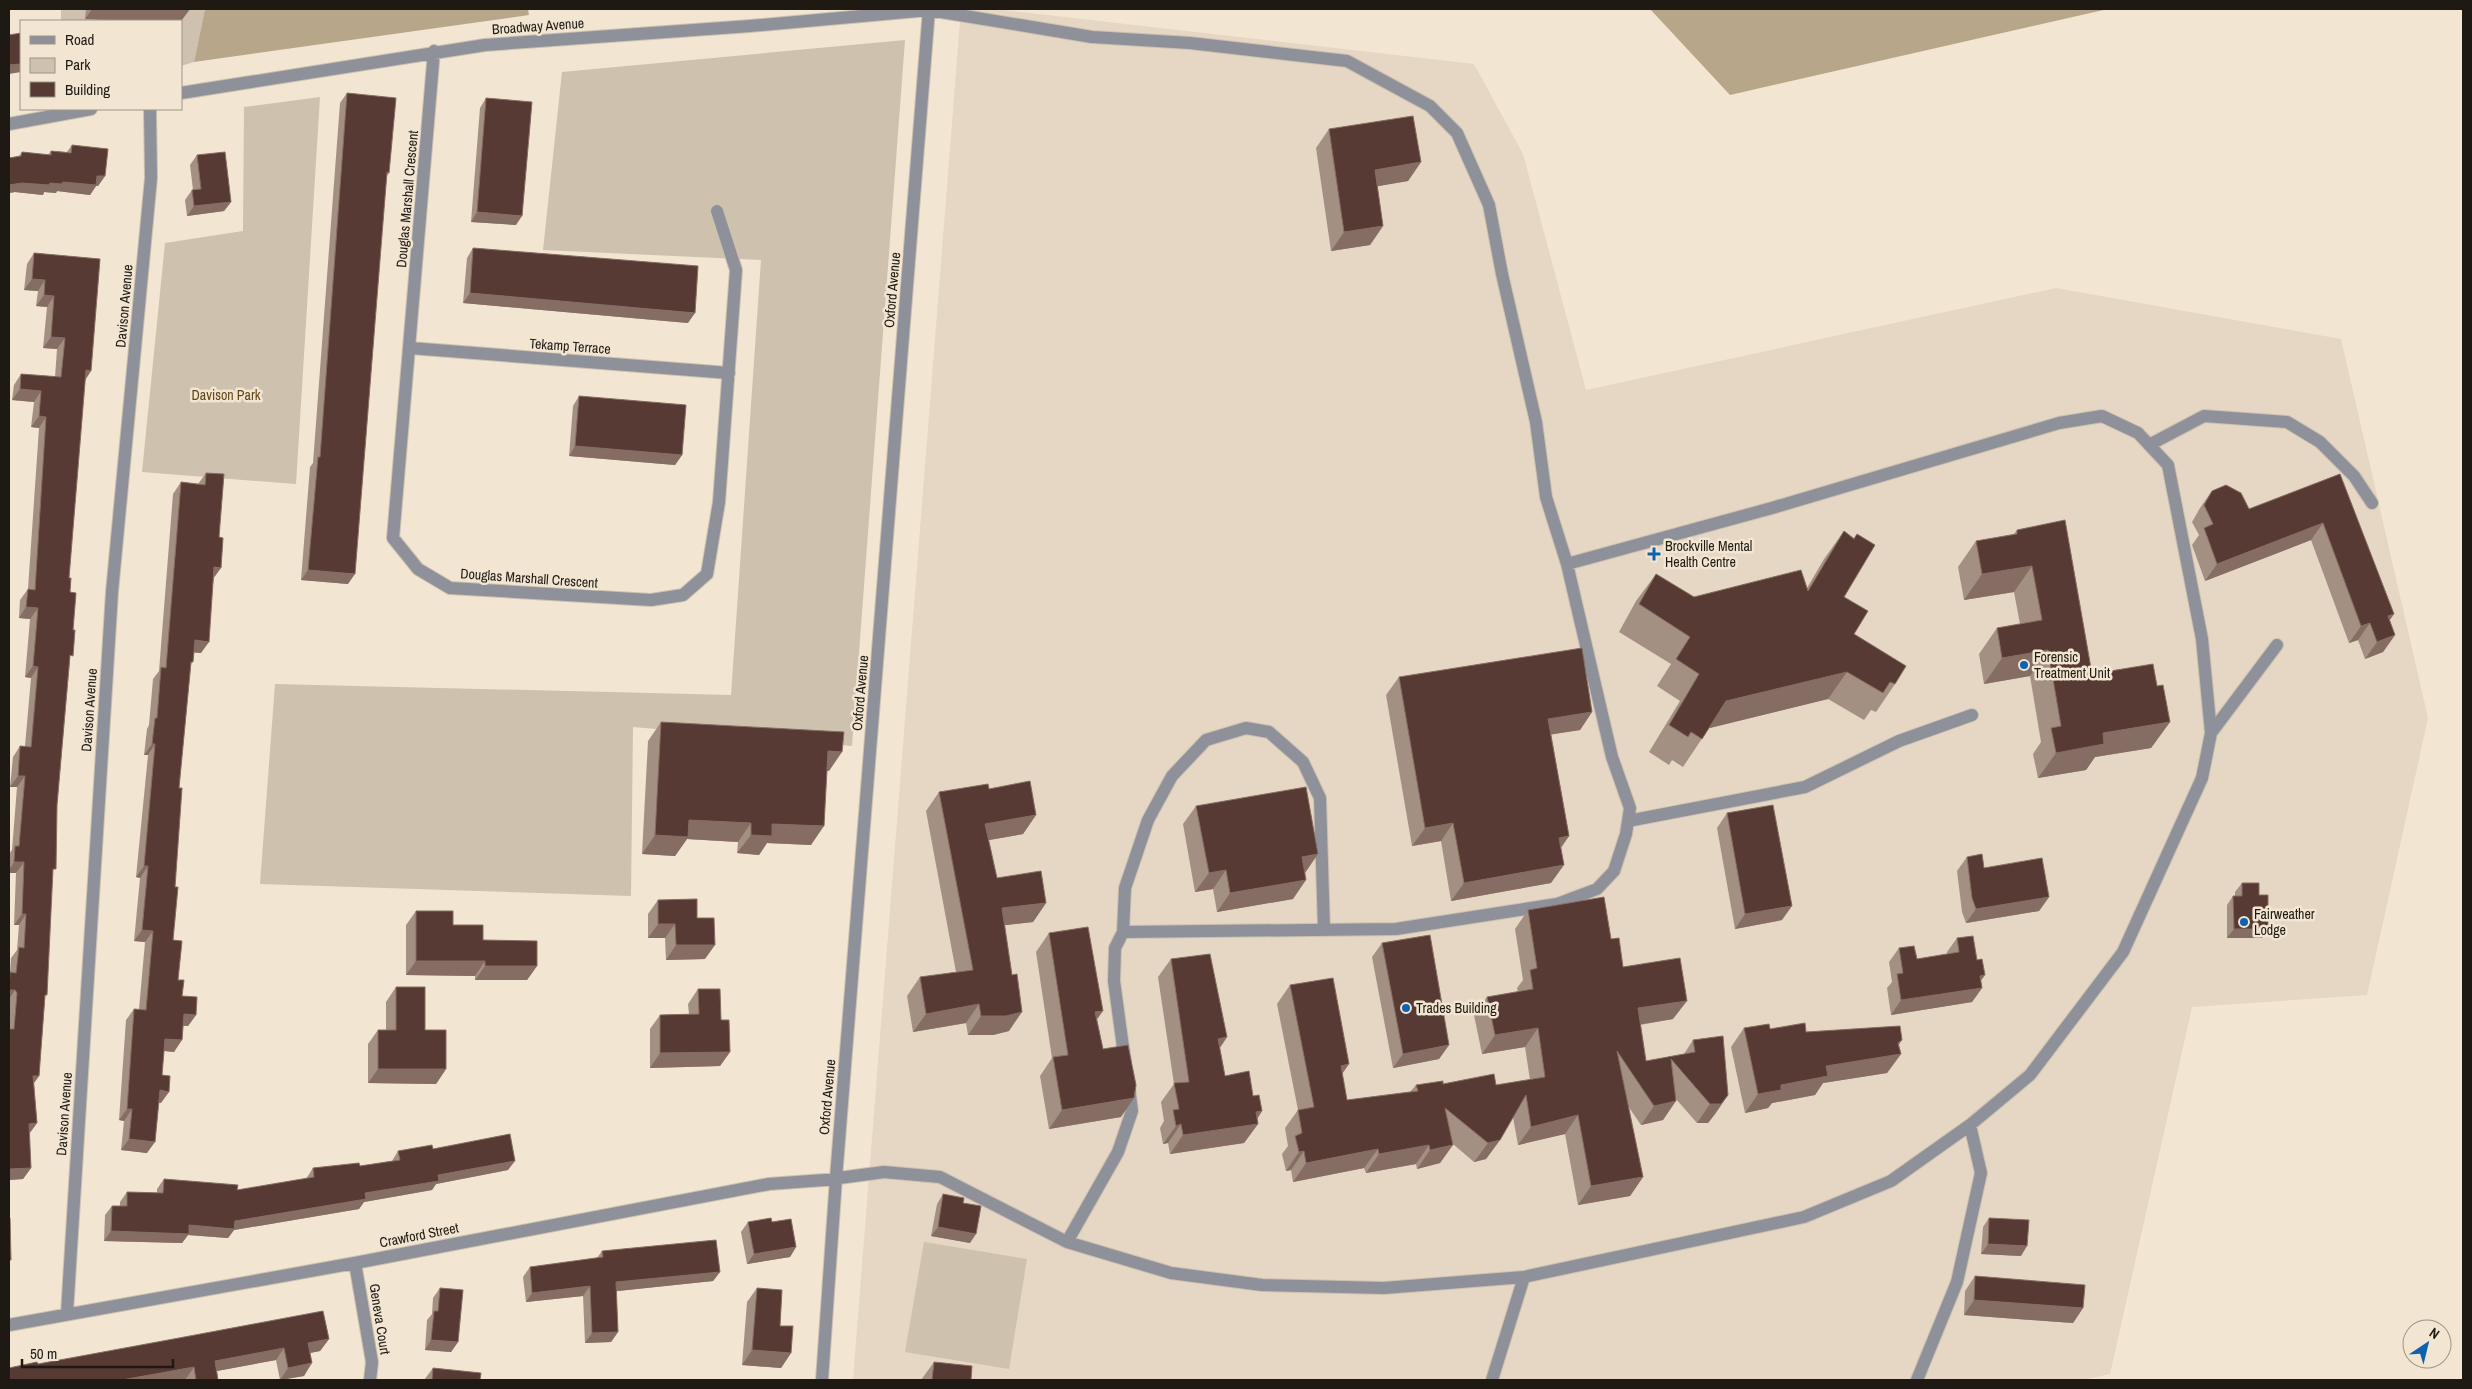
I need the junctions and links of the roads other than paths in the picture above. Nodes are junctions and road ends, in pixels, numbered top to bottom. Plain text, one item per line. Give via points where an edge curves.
1 (929, 9) edge
2 (434, 51) junction
3 (182, 93) edge
4 (86, 110) edge
5 (150, 110) edge
6 (9, 124) edge
7 (717, 211) dead end
8 (410, 348) junction
9 (729, 373) junction
10 (2150, 445) junction
11 (2372, 503) dead end
12 (1567, 564) junction
13 (2277, 645) dead end
14 (1972, 715) dead end
15 (2211, 733) junction
16 (1628, 821) junction
17 (1324, 930) junction
18 (1123, 932) junction
19 (1970, 1125) junction
20 (836, 1178) junction
21 (1067, 1242) junction
22 (355, 1263) junction
23 (1524, 1277) junction
24 (66, 1314) junction
25 (9, 1325) edge
26 (370, 1380) edge
27 (822, 1380) edge
28 (1492, 1380) edge
29 (1917, 1380) edge

1 - 2 street, Broadway Avenue
1 - 12 street, Broadway Avenue via 1092,37 1190,43 1347,61 1430,106 1457,133 1489,205 1536,422 1546,497
1 - 20 street, Oxford Avenue
2 - 3 street, Broadway Avenue
2 - 8 street, Douglas Marshall Crescent
4 - 6 street
5 - 24 street, Davison Avenue via 150,178 112,592
7 - 9 street, Douglas Marshall Crescent via 736,270
8 - 9 street, Tekamp Terrace
8 - 9 street, Douglas Marshall Crescent via 393,538 418,569 450,588 651,600 683,595 707,574 719,502
10 - 11 street via 2204,416 2287,422 2320,442 2354,476
10 - 12 street via 2138,433 2102,416 2059,423 1772,508
10 - 15 street via 2168,465 2202,639
12 - 16 street, Broadway Avenue via 1612,757 1630,808
13 - 15 street
14 - 16 street via 1898,740 1806,787
15 - 19 street, Crawford Street via 2202,778 2123,952 2030,1075
16 - 17 street via 1614,871 1597,889 1557,904 1396,929
17 - 18 street
17 - 18 street via 1320,798 1303,762 1269,732 1246,728 1206,740 1172,776 1148,820 1125,888
18 - 21 street via 1115,948 1114,981 1132,1111 1118,1152
19 - 23 street, Crawford Street via 1891,1181 1804,1217
19 - 29 street via 1981,1173 1957,1282
20 - 21 street, Crawford Street via 884,1172 940,1176
20 - 22 street, Crawford Street via 769,1184
20 - 27 street, Oxford Avenue
21 - 23 street, Crawford Street via 1170,1273 1262,1284 1384,1288
22 - 24 street, Crawford Street
22 - 26 street, Geneva Court via 372,1362
23 - 28 street
24 - 25 street, Crawford Street

